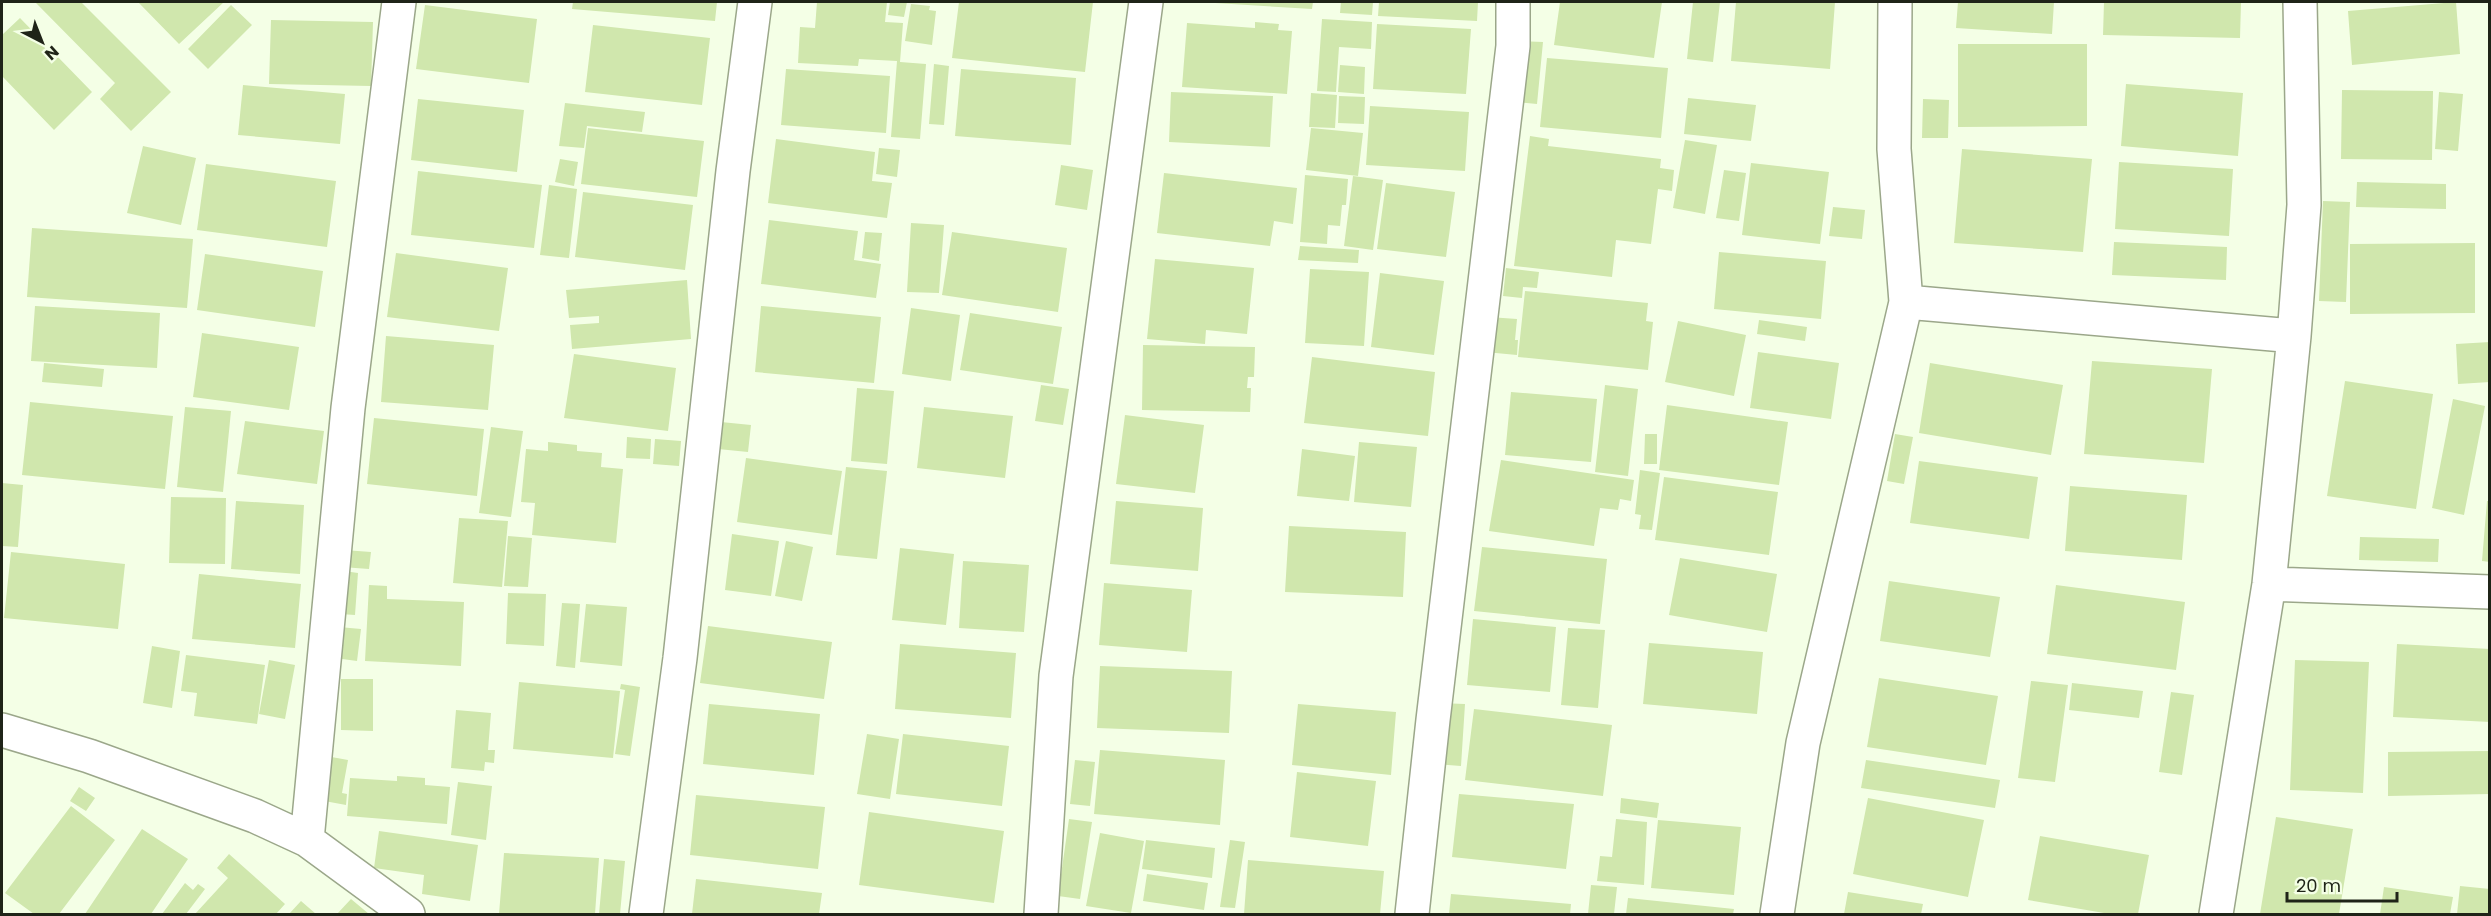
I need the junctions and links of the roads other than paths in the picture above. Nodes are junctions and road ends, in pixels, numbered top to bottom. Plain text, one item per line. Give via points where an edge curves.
1 (399, 2) edge
2 (755, 2) edge
3 (1146, 2) edge
4 (1513, 2) edge
5 (1894, 2) edge
6 (2300, 2) edge
7 (1906, 303) junction
8 (2294, 336) junction
9 (2269, 584) junction
10 (2490, 591) edge
11 (2, 730) edge
12 (307, 840) junction
13 (408, 915) edge
14 (646, 915) edge
15 (1041, 915) edge
16 (1412, 915) edge
17 (1777, 915) edge
18 (2216, 915) edge

1 - 12 street via 348,408
2 - 14 street via 680,658
3 - 15 street via 1056,676
4 - 16 street via 1513,46
5 - 7 street via 1894,149
6 - 8 street via 2304,206
7 - 8 street
7 - 17 street via 1803,743
8 - 9 street
9 - 10 street
9 - 18 street
11 - 12 street via 186,790
12 - 13 street

